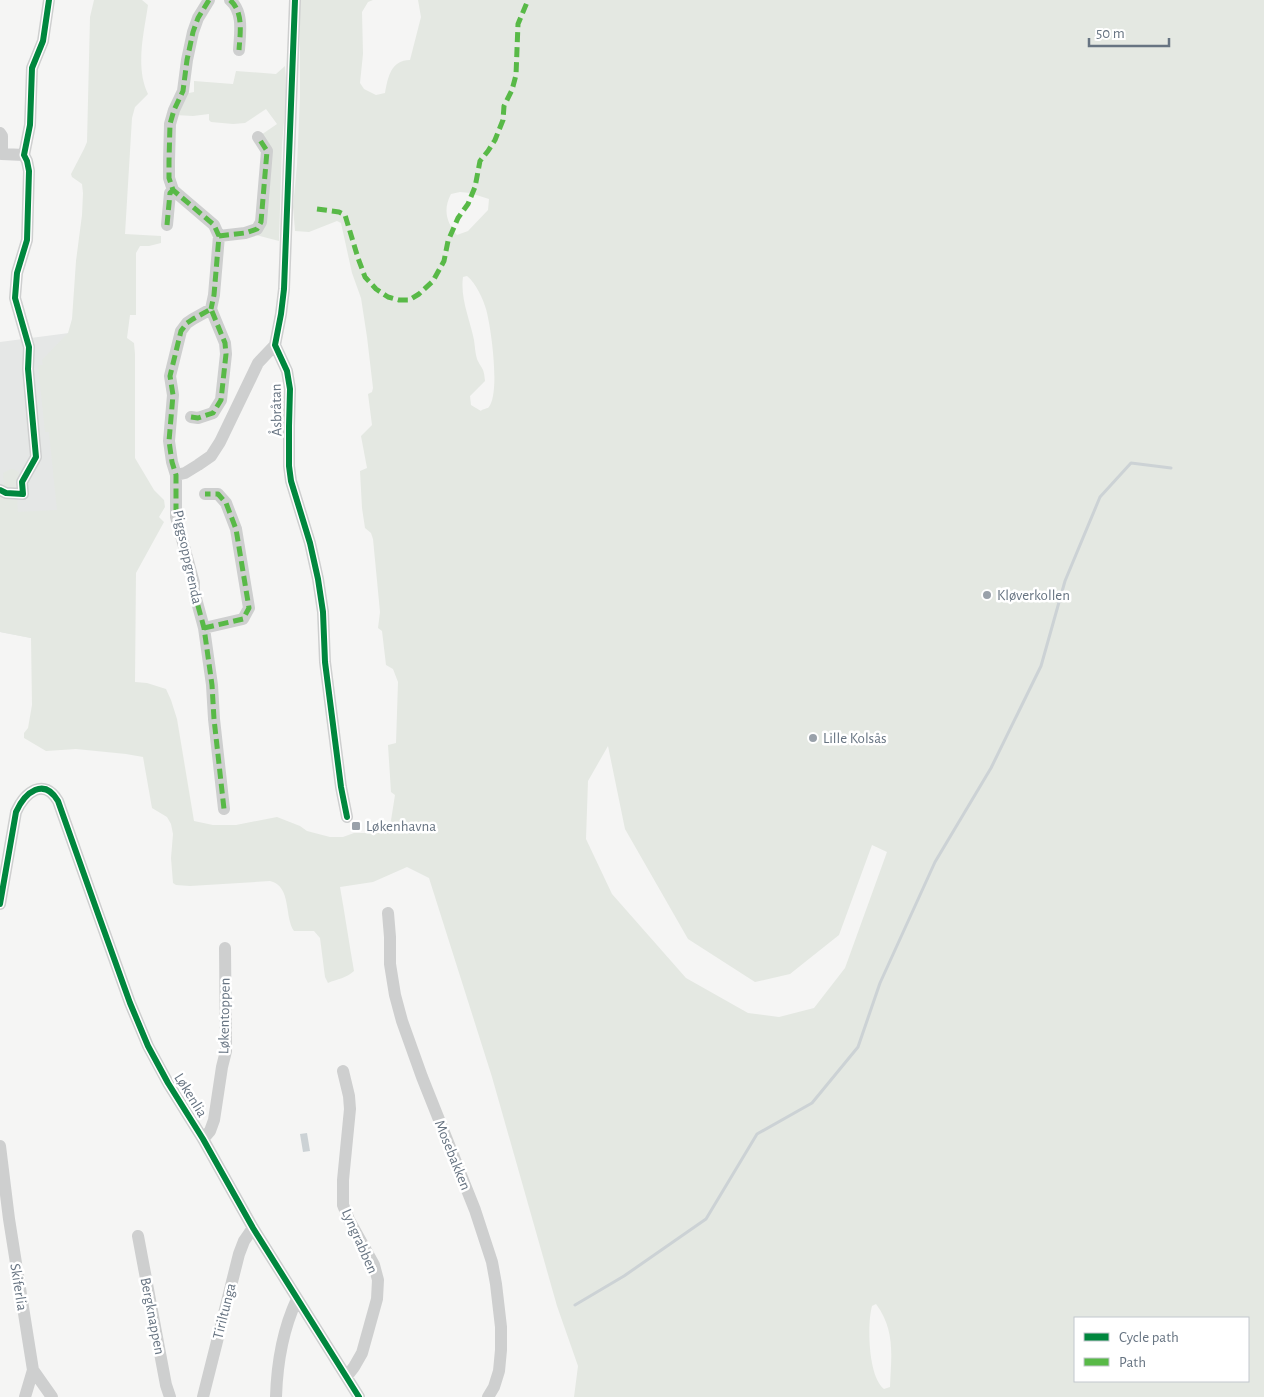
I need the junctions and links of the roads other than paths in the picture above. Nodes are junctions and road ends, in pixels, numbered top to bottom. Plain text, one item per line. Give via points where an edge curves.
1 (209, 0) edge
2 (295, 0) edge
3 (49, 1) edge
4 (233, 1) edge
5 (239, 50) dead end
6 (0, 133) edge
7 (258, 136) dead end
8 (24, 155) junction
9 (173, 190) junction
10 (168, 225) dead end
11 (218, 236) junction
12 (210, 309) junction
13 (275, 345) junction
14 (191, 417) dead end
15 (176, 475) junction
16 (0, 490) edge
17 (205, 494) dead end
18 (204, 628) junction
19 (224, 810) dead end
20 (347, 817) dead end
21 (0, 904) edge
22 (388, 913) dead end
23 (225, 948) dead end
24 (343, 1071) dead end
25 (203, 1139) junction
26 (0, 1146) edge
27 (253, 1228) junction
28 (138, 1236) dead end
29 (297, 1299) junction
30 (33, 1370) junction
31 (347, 1376) junction
32 (25, 1397) edge
33 (52, 1397) edge
34 (170, 1397) edge
35 (203, 1397) edge
36 (276, 1397) edge
37 (359, 1397) edge
38 (488, 1397) edge

1 - 9 street via 192,32 183,91 170,124 169,178
2 - 13 street via 284,289
3 - 8 street via 43,41 32,68 30,125
4 - 5 street via 240,24
6 - 8 street via 2,154
7 - 11 street via 267,151 262,222 257,229 245,234
8 - 16 street via 29,171 27,240 17,273 15,298 29,347 36,457 22,482 23,494
9 - 10 street via 170,193
9 - 11 street via 214,225
11 - 12 street
12 - 14 street via 225,343 221,400 213,413
12 - 15 street, Piggsoppgrenda via 188,322 181,331 171,368 173,395 169,441
13 - 15 street via 258,363 211,456 185,473
13 - 20 street, Åsbråtan via 287,371 290,389 289,466 318,579 325,662
15 - 18 street, Piggsoppgrenda via 176,517
17 - 18 street via 218,494 226,503 236,529 249,608 243,619
18 - 19 street, Piggsoppgrenda
21 - 25 street, Løkenlia via 16,812 31,791 49,791 58,801 148,1046
22 - 38 street, Mosebakken via 395,995 402,1021 492,1262 501,1350 499,1371
23 - 25 street, Løkentoppen via 226,1051 214,1120
24 - 31 street, Lyngrabben via 350,1109 343,1205 374,1265 378,1280 377,1299 362,1353
25 - 27 street, Løkenlia
26 - 30 street, Skiferlia via 8,1219
27 - 29 street, Løkenlia
27 - 35 street, Tiriltunga via 239,1254
28 - 34 street, Bergknappen
29 - 31 street, Løkenlia
29 - 36 street via 283,1343
30 - 32 street, Skiferlia
30 - 33 street
31 - 37 street, Løkenlia

